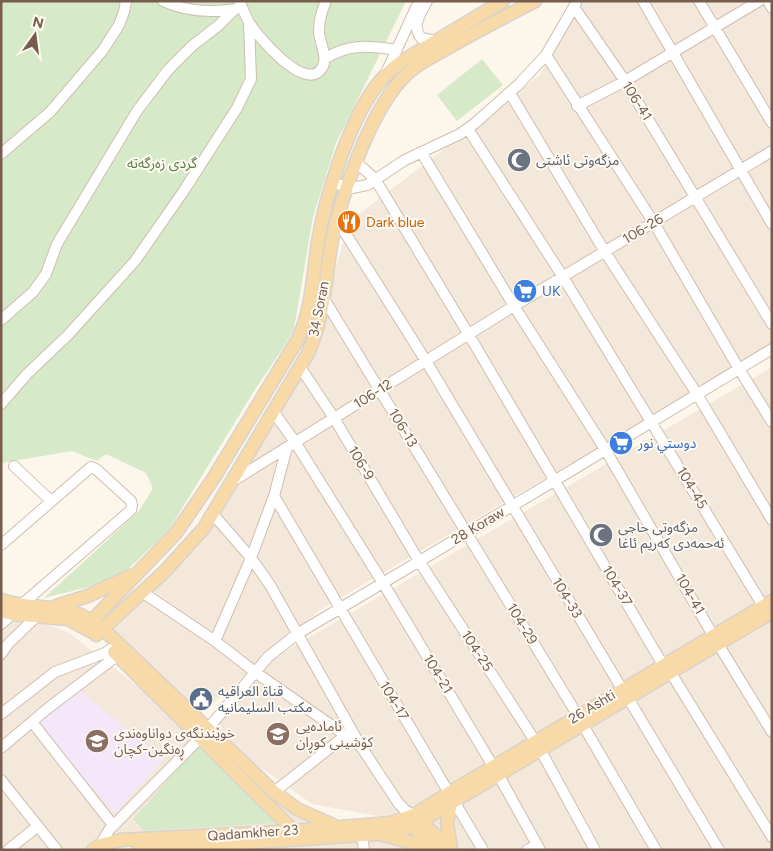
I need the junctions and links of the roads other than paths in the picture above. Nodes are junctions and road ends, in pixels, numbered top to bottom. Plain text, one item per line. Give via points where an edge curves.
1 (126, 1) edge
2 (164, 1) edge
3 (326, 1) edge
4 (419, 1) edge
5 (427, 1) edge
6 (534, 1) edge
7 (643, 1) edge
8 (699, 1) edge
9 (759, 1) edge
10 (768, 1) edge
11 (500, 3) edge
12 (576, 4) edge
13 (240, 5) edge
14 (772, 8) edge
15 (504, 17) junction
16 (414, 21) junction
17 (249, 22) junction
18 (714, 27) junction
19 (436, 41) junction
20 (397, 50) junction
21 (673, 53) junction
22 (546, 55) junction
23 (325, 59) junction
24 (384, 77) junction
25 (625, 81) junction
26 (510, 93) junction
27 (577, 106) junction
28 (772, 123) edge
29 (468, 129) junction
30 (772, 151) edge
31 (420, 152) junction
32 (1, 154) edge
33 (356, 162) junction
34 (740, 171) junction
35 (375, 180) junction
36 (333, 183) junction
37 (347, 187) junction
38 (695, 197) junction
39 (337, 220) junction
40 (654, 223) junction
41 (772, 224) edge
42 (605, 252) junction
43 (563, 277) junction
44 (323, 297) junction
45 (514, 306) junction
46 (1, 320) edge
47 (772, 324) edge
48 (469, 335) junction
49 (772, 349) edge
50 (426, 361) junction
51 (300, 367) junction
52 (739, 369) junction
53 (380, 390) junction
54 (697, 394) junction
55 (1, 404) edge
56 (273, 411) junction
57 (334, 418) junction
58 (652, 421) junction
59 (772, 422) edge
60 (291, 445) junction
61 (605, 449) junction
62 (14, 466) dead end
63 (232, 481) junction
64 (554, 481) junction
65 (274, 496) junction
66 (51, 501) junction
67 (512, 506) junction
68 (212, 513) junction
69 (772, 520) edge
70 (467, 532) junction
71 (2, 544) edge
72 (252, 558) junction
73 (420, 561) junction
74 (142, 568) junction
75 (383, 583) junction
76 (142, 592) junction
77 (1, 600) edge
78 (50, 607) junction
79 (339, 609) junction
80 (11, 610) edge
81 (769, 611) edge
82 (37, 616) junction
83 (1, 624) edge
84 (94, 628) junction
85 (297, 634) junction
86 (716, 640) junction
87 (216, 642) junction
88 (5, 646) edge
89 (115, 652) junction
90 (1, 654) edge
91 (667, 669) junction
92 (255, 672) junction
93 (625, 694) junction
94 (1, 714) edge
95 (580, 720) junction
96 (32, 722) junction
97 (772, 732) edge
98 (204, 733) junction
99 (345, 736) junction
100 (360, 745) junction
101 (538, 746) junction
102 (1, 748) edge
103 (496, 771) junction
104 (1, 780) edge
105 (274, 792) junction
106 (451, 799) junction
107 (413, 820) junction
108 (113, 825) junction
109 (38, 826) junction
110 (340, 827) junction
111 (293, 830) junction
112 (378, 834) junction
113 (362, 836) junction
114 (772, 838) edge
115 (304, 839) junction
116 (538, 847) edge
117 (96, 848) edge
118 (176, 849) edge
119 (8, 850) edge
120 (56, 850) edge
121 (138, 850) edge
122 (364, 850) edge
123 (428, 850) edge
124 (434, 850) edge
125 (450, 850) edge
126 (483, 850) edge
127 (527, 850) edge
128 (596, 850) edge
129 (656, 850) edge
130 (719, 850) edge

1 - 32 street via 119,25 103,50 50,112
2 - 13 street via 183,9 204,12
3 - 23 street via 319,31
4 - 16 street
5 - 16 street
6 - 15 main road, 34 Soran
7 - 21 street
8 - 18 street
9 - 18 street
10 - 14 street
11 - 15 main road
11 - 19 main road, 34 Soran
12 - 22 street
12 - 25 street, 106-41
13 - 17 street
13 - 46 street via 168,70 142,104 57,244 46,274 32,292
15 - 33 main road, 34 Soran via 428,59 401,80 381,110
16 - 19 street via 421,38
16 - 20 street
17 - 23 street via 285,62 304,73 318,72
17 - 55 street via 251,79 237,108 183,192 136,261
18 - 21 street
18 - 28 street
19 - 24 main road, 34 Soran via 401,62
20 - 23 street via 346,48
20 - 24 street
21 - 25 street
21 - 34 street
22 - 26 street
22 - 27 street
24 - 36 main road, 34 Soran via 358,118
25 - 27 street
25 - 38 street, 106-41
26 - 29 street
26 - 42 street
27 - 40 street
29 - 31 street
29 - 43 street, 104-45
30 - 34 street, 106-26
31 - 35 street
31 - 45 street, 104-41
33 - 35 street, 104-37
33 - 37 main road, 34 Soran
34 - 38 street, 106-26
34 - 41 street
35 - 37 street via 362,186
35 - 48 street, 104-37
36 - 37 street
36 - 74 main road, 34 Soran via 322,220 305,321 298,340 189,516
37 - 39 main road, 34 Soran
38 - 40 street, 106-26
38 - 47 street, 106-41
39 - 44 main road, 34 Soran
39 - 50 street, 104-33
40 - 42 street, 106-26
40 - 52 street
42 - 43 street, 106-26
42 - 54 street
43 - 45 street, 106-26
43 - 58 street, 104-45
44 - 51 main road, 34 Soran via 317,332
44 - 53 street, 106-13
45 - 48 street, 106-12
45 - 61 street, 104-41
48 - 50 street, 106-12
48 - 64 street, 104-37
49 - 52 street, 28 Koraw
50 - 53 street, 106-12
50 - 67 street, 104-33
51 - 56 main road, 34 Soran
51 - 57 street, 106-9
52 - 54 street, 28 Koraw
52 - 59 street
53 - 57 street, 106-12
53 - 70 street, 106-13
54 - 58 street, 28 Koraw
54 - 69 street
56 - 60 street, 104-21
56 - 63 main road, 34 Soran
57 - 60 street, 106-12
57 - 73 street, 106-9
58 - 61 street, 28 Koraw
58 - 81 street, 104-45
60 - 63 street, 106-12
60 - 65 street
60 - 75 street, 104-21
61 - 64 street, 28 Koraw
61 - 86 street, 104-41
62 - 66 street
63 - 68 main road, 34 Soran
64 - 67 street, 28 Koraw
64 - 91 street, 104-37
65 - 72 street
65 - 79 street, 104-17
66 - 71 street
66 - 80 street via 91,467 132,505 131,510
67 - 70 street, 28 Koraw
67 - 93 street, 104-33
68 - 72 street
68 - 76 main road, 34 Soran via 204,528 183,552
70 - 73 street, 28 Koraw
70 - 95 street, 104-29
72 - 85 street
72 - 87 street
73 - 75 street, 28 Koraw
73 - 101 street, 104-25
74 - 78 main road via 88,596
74 - 84 main road, 34 Soran
75 - 79 street, 28 Koraw
75 - 103 street, 104-21
76 - 84 main road, 34 Soran
76 - 87 street
77 - 80 main road
78 - 80 main road
78 - 84 main road via 68,610
79 - 85 street, 28 Koraw
79 - 106 street, 104-17
80 - 82 main road
80 - 83 street
81 - 86 main road, 26 Ashti
82 - 84 main road via 68,619
82 - 88 street
84 - 89 main road
84 - 98 main road
85 - 92 street, 28 Koraw
85 - 100 street
86 - 91 main road, 26 Ashti
86 - 97 street, 104-41
87 - 92 street
88 - 90 street
89 - 94 street via 55,672
89 - 96 street
89 - 98 main road
91 - 93 main road, 26 Ashti
91 - 114 street, 104-37
92 - 98 street, 28 Koraw
92 - 99 street
93 - 95 main road, 26 Ashti
93 - 130 street, 104-33
95 - 101 main road, 26 Ashti
95 - 129 street, 104-29
96 - 102 street
96 - 108 street
98 - 105 main road
98 - 108 street, 28 Koraw
98 - 111 main road
99 - 100 street
99 - 105 street
100 - 107 street
101 - 103 main road, 26 Ashti
101 - 128 street, 104-25
103 - 106 main road, 26 Ashti
103 - 116 street, 104-21
104 - 109 street
105 - 110 main road via 297,809
106 - 107 main road, 26 Ashti
106 - 125 main road via 447,824
106 - 126 street, 104-17
107 - 110 main road, Qadamkher 23
107 - 112 main road, Qadamkher 23
107 - 124 main road
107 - 125 main road
108 - 117 street, 28 Koraw
109 - 119 street
109 - 120 street
110 - 111 main road, Qadamkher 23
111 - 115 main road
111 - 117 main road, Qadamkher 23 via 121,840
112 - 113 main road, Qadamkher 23
112 - 123 main road via 405,840
113 - 115 main road, Qadamkher 23
113 - 122 street
115 - 118 main road, Qadamkher 23
116 - 127 street
118 - 121 main road, Qadamkher 23

